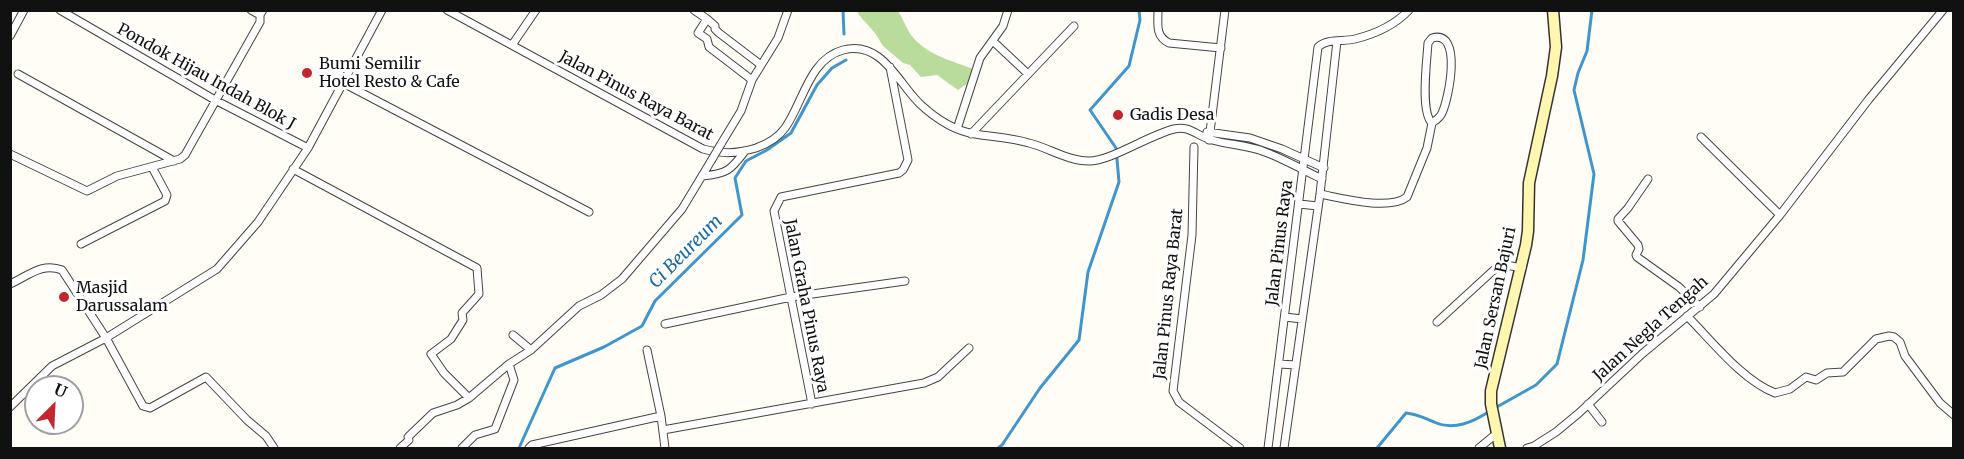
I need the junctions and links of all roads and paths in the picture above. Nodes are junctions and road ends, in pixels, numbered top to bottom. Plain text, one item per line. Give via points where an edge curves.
1 (24, 10) edge
2 (60, 10) edge
3 (251, 10) edge
4 (382, 10) edge
5 (447, 10) edge
6 (536, 10) edge
7 (694, 10) edge
8 (788, 10) edge
9 (1008, 10) edge
10 (1158, 10) edge
11 (1225, 10) edge
12 (1409, 10) edge
13 (1553, 10) edge
14 (1942, 10) edge
15 (262, 13) edge
16 (10, 19) edge
17 (707, 20) junction
18 (19, 23) junction
19 (1074, 26) dead end
20 (10, 36) edge
21 (1337, 40) junction
22 (996, 44) dead end
23 (512, 45) junction
24 (1221, 48) junction
25 (761, 65) junction
26 (889, 65) junction
27 (18, 74) dead end
28 (1028, 74) junction
29 (752, 80) junction
30 (343, 83) junction
31 (215, 100) junction
32 (1432, 123) junction
33 (957, 129) junction
34 (1210, 131) junction
35 (971, 134) junction
36 (1201, 134) junction
37 (1701, 137) dead end
38 (1209, 140) junction
39 (1194, 147) dead end
40 (308, 148) junction
41 (746, 151) junction
42 (10, 154) edge
43 (1304, 159) junction
44 (174, 161) junction
45 (152, 166) junction
46 (1324, 168) junction
47 (293, 169) junction
48 (1303, 170) junction
49 (702, 176) junction
50 (1648, 179) dead end
51 (1322, 180) junction
52 (1320, 194) junction
53 (1299, 204) junction
54 (1318, 206) junction
55 (589, 212) dead end
56 (1780, 214) junction
57 (81, 244) dead end
58 (1522, 268) junction
59 (905, 282) dead end
60 (10, 284) edge
61 (790, 297) junction
62 (1700, 307) junction
63 (1687, 316) junction
64 (1285, 317) junction
65 (1302, 319) junction
66 (1437, 322) dead end
67 (665, 324) dead end
68 (513, 335) dead end
69 (106, 339) junction
70 (969, 348) dead end
71 (531, 350) junction
72 (647, 350) dead end
73 (508, 364) junction
74 (1279, 364) junction
75 (1296, 365) junction
76 (469, 398) junction
77 (812, 404) junction
78 (1588, 404) junction
79 (10, 407) edge
80 (1953, 415) edge
81 (661, 416) junction
82 (1602, 422) dead end
83 (663, 430) junction
84 (1496, 434) junction
85 (274, 448) edge
86 (400, 448) edge
87 (462, 448) edge
88 (528, 448) edge
89 (665, 448) edge
90 (1240, 448) edge
91 (1268, 448) edge
92 (1284, 448) edge
93 (1479, 448) edge
94 (1500, 448) edge
95 (1532, 448) edge

1 - 18 street
2 - 31 street, Pondok Hijau Indah Blok J
3 - 15 street
4 - 30 street
5 - 23 street, Jalan Pinus Raya Barat
6 - 23 street
7 - 17 street
8 - 25 street via 778,38
9 - 33 street via 1003,26 980,58
10 - 24 street via 1159,35 1164,40
11 - 24 street
12 - 21 street via 1391,26 1353,40
13 - 58 main road, Jalan Sersan Bajuri via 1556,47 1528,183 1528,231
14 - 56 street, Jalan Negla Tengah
15 - 31 street
16 - 18 street
17 - 25 street
17 - 29 street via 698,33 709,47
18 - 20 street
19 - 28 street
21 - 43 street, Jalan Pinus Raya via 1323,43 1318,49
21 - 46 street, Jalan Pinus Raya
22 - 28 street
23 - 41 street, Jalan Pinus Raya Barat via 703,149 723,154
24 - 34 street
25 - 29 street
26 - 33 street, Jalan Pinus Raya Barat via 921,105
26 - 41 street, Jalan Pinus Raya Barat via 862,50 833,55 812,76 784,129 769,143
26 - 61 street, Jalan Graha Pinus Raya via 906,165 899,173 779,198 774,211
27 - 44 street
28 - 35 street
29 - 49 street, bridge via 741,111
30 - 40 street
30 - 55 street
31 - 40 street, Pondok Hijau Indah Blok J
31 - 44 street via 185,155
32 - 32 street via 1425,107 1428,44 1437,36 1447,41 1452,58 1446,103 1441,116
32 - 52 street via 1427,148 1404,200 1378,203
33 - 35 street, Jalan Pinus Raya Barat
34 - 36 street, Jalan Pinus Raya Barat
34 - 38 street
34 - 43 street, Jalan Pinus Raya Barat via 1250,138
35 - 36 street, Jalan Pinus Raya Barat via 1029,143 1071,159 1098,161 1175,129
36 - 38 street, Jalan Pinus Raya Barat
37 - 56 street
38 - 48 street, Jalan Pinus Raya Barat via 1265,152
39 - 90 street, Jalan Pinus Raya Barat via 1192,235 1173,391 1179,402
40 - 47 street
41 - 49 street via 730,170
42 - 45 street via 87,191 117,176
43 - 46 street, Jalan Pinus Raya Barat
43 - 48 street, Jalan Pinus Raya
44 - 45 street
45 - 57 street via 167,195 165,201
46 - 51 street, Jalan Pinus Raya
47 - 69 street via 258,222 217,268
47 - 76 street via 477,268 479,294 462,313 464,320 451,339 431,354
48 - 51 street, Jalan Pinus Raya Barat
48 - 53 street, Jalan Pinus Raya
49 - 71 street via 682,209 630,272 601,295 579,306
50 - 62 street via 1618,222 1638,245 1637,257
51 - 52 street, Jalan Pinus Raya
52 - 54 street, Jalan Pinus Raya
53 - 54 street
53 - 64 street, Jalan Pinus Raya
54 - 65 street, Jalan Pinus Raya
56 - 62 street, Jalan Negla Tengah
58 - 66 street via 1496,268
58 - 84 main road, Jalan Sersan Bajuri via 1491,391
59 - 61 street
60 - 69 street via 34,270 62,270
61 - 67 street
61 - 77 street, Jalan Graha Pinus Raya
62 - 63 street, Jalan Negla Tengah
63 - 78 street, Jalan Negla Tengah
63 - 80 street via 1734,364 1764,389 1775,393 1790,389 1806,377 1816,380 1827,373 1843,372 1876,339 1894,337 1905,357
64 - 65 street
64 - 74 street, Jalan Pinus Raya
65 - 75 street, Jalan Pinus Raya
68 - 71 street
69 - 79 street via 52,366
69 - 85 street via 146,408 206,377
70 - 77 street, Jalan Graha Pinus Raya via 938,377 924,383
71 - 73 street
72 - 81 street
73 - 76 street
73 - 87 street via 514,380 495,429 475,435
74 - 75 street
74 - 91 street, Jalan Pinus Raya
75 - 92 street, Jalan Pinus Raya
76 - 86 street via 433,413
77 - 83 street, Jalan Graha Pinus Raya
78 - 82 street
78 - 95 street, Jalan Negla Tengah
81 - 83 street
81 - 88 street
83 - 89 street
84 - 93 street
84 - 94 main road, Jalan Sersan Bajuri

